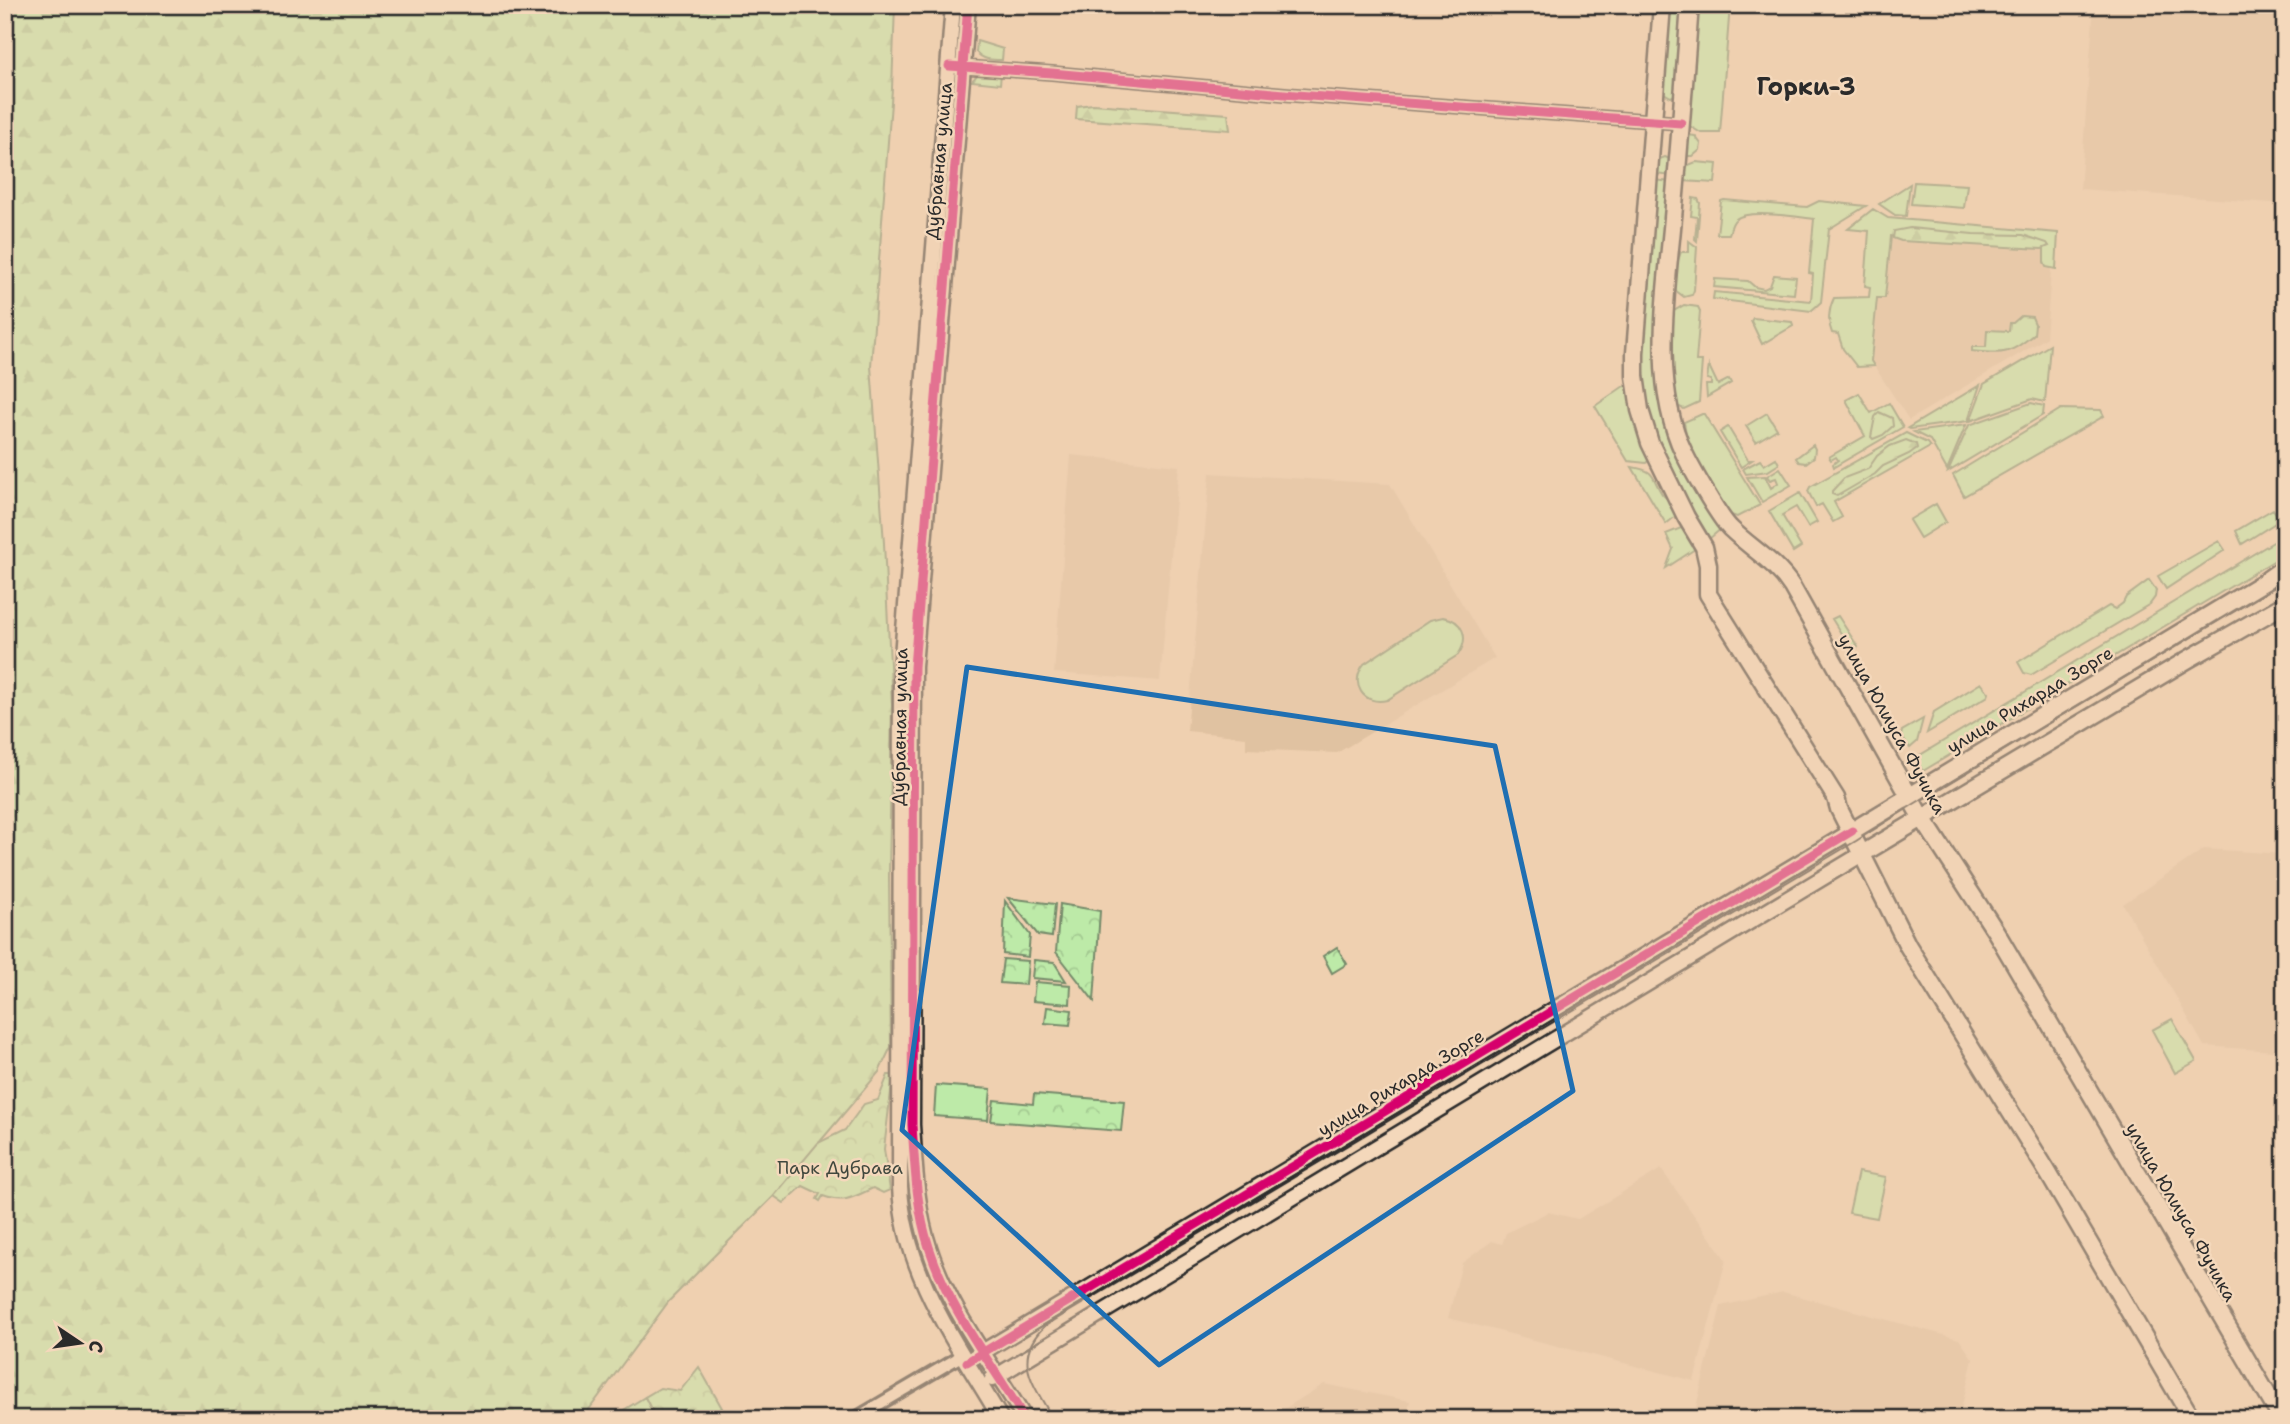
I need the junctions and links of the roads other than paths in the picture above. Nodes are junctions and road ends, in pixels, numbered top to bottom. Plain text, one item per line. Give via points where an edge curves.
1 (953, 5) edge
2 (968, 5) edge
3 (1662, 5) edge
4 (1690, 5) edge
5 (956, 67) junction
6 (1653, 121) junction
7 (1681, 123) junction
8 (2285, 567) edge
9 (2285, 604) edge
10 (1909, 795) junction
11 (1923, 818) junction
12 (1852, 831) junction
13 (1862, 854) junction
14 (982, 1353) junction
15 (965, 1358) junction
16 (998, 1375) junction
17 (981, 1385) junction
18 (854, 1419) edge
19 (1001, 1419) edge
20 (1025, 1419) edge
21 (2192, 1419) edge
22 (2278, 1419) edge

1 - 5 street, Дубравная улица
2 - 5 street, Дубравная улица
3 - 6 main road
4 - 7 main road, улица Юлиуса Фучика
5 - 6 street
5 - 14 street, Дубравная улица via 914,667 912,1125 917,1192 928,1246 951,1301
5 - 15 street, Дубравная улица via 901,669 899,1100 901,1208 909,1241 927,1289
6 - 7 street
6 - 12 main road via 1635,376 1640,410 1650,443 1704,547 1708,594
7 - 10 main road, улица Юлиуса Фучика via 1664,372 1671,421 1684,453 1729,528 1781,570 1792,587
8 - 10 main road, улица Рихарда Зорге
9 - 11 main road
10 - 11 main road, улица Юлиуса Фучика
10 - 12 main road, улица Рихарда Зорге
11 - 13 main road
11 - 22 main road, улица Юлиуса Фучика via 1996,932
12 - 13 main road
12 - 14 street, улица Рихарда Зорге
13 - 16 street
13 - 21 main road via 1908,946
14 - 15 street, улица Рихарда Зорге
14 - 16 street, Дубравная улица
15 - 17 street, Дубравная улица
15 - 18 street
16 - 17 street
16 - 20 street, Дубравная улица
17 - 19 street, Дубравная улица

